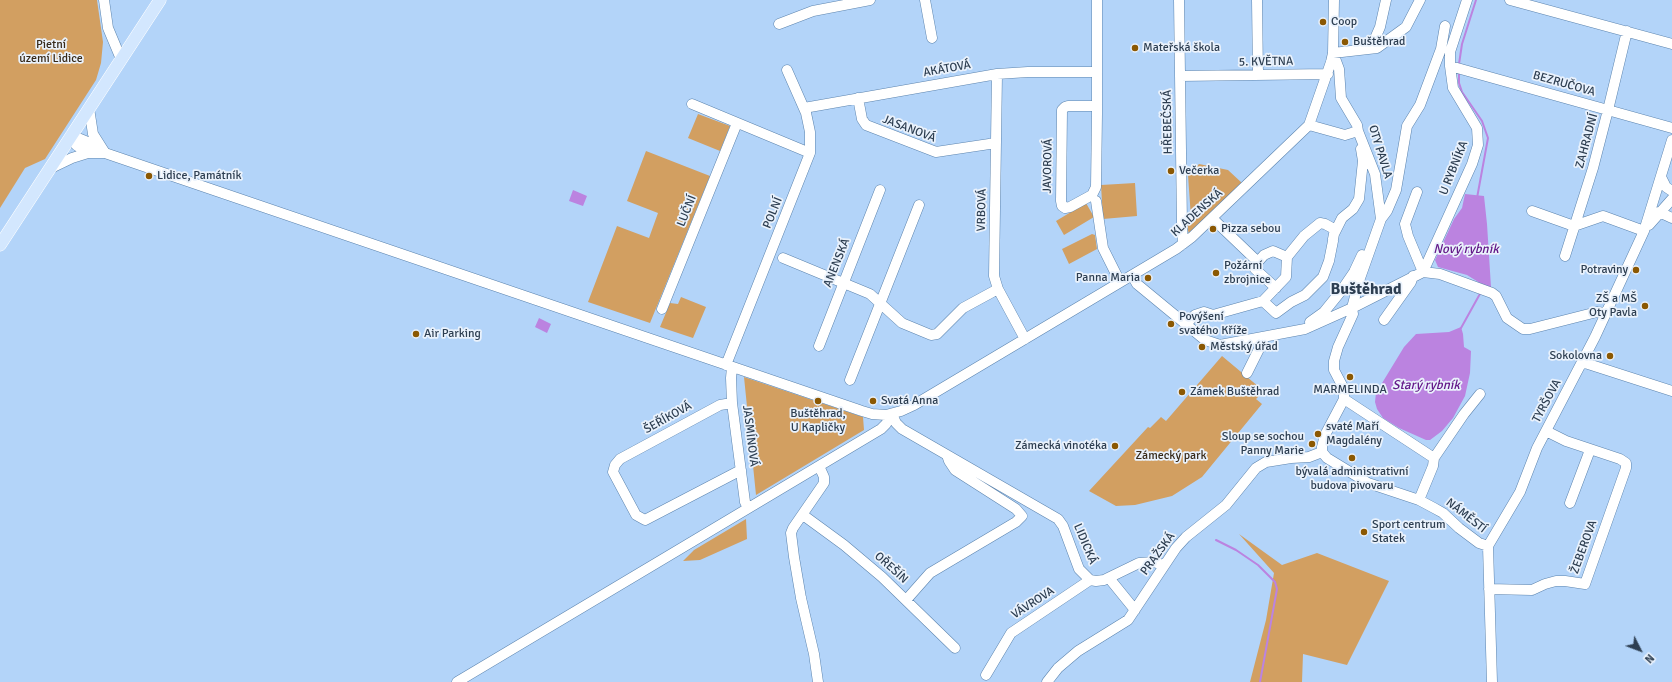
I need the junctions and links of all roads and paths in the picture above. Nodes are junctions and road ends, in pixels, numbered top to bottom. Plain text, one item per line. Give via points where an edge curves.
1 (104, 0) edge
2 (160, 0) edge
3 (870, 0) edge
4 (924, 0) edge
5 (1097, 0) edge
6 (1179, 0) edge
7 (1257, 0) edge
8 (1334, 0) edge
9 (1386, 0) edge
10 (1420, 0) edge
11 (1467, 0) edge
12 (1510, 0) edge
13 (825, 4) edge
14 (779, 24) dead end
15 (1445, 26) dead end
16 (1627, 31) junction
17 (932, 38) dead end
18 (1672, 44) edge
19 (1366, 48) junction
20 (1446, 51) junction
21 (1333, 53) junction
22 (121, 59) junction
23 (1450, 66) junction
24 (788, 70) dead end
25 (1096, 72) junction
26 (997, 74) junction
27 (1328, 74) junction
28 (1258, 75) junction
29 (1180, 76) junction
30 (858, 98) junction
31 (692, 104) dead end
32 (1097, 106) junction
33 (89, 108) junction
34 (804, 108) junction
35 (1608, 110) junction
36 (737, 123) junction
37 (1310, 125) junction
38 (1672, 128) edge
39 (1358, 131) junction
40 (71, 135) junction
41 (1672, 140) edge
42 (996, 143) junction
43 (102, 150) junction
44 (88, 153) junction
45 (810, 153) junction
46 (49, 169) junction
47 (1661, 177) junction
48 (880, 190) dead end
49 (1672, 191) edge
50 (1417, 192) dead end
51 (1672, 199) edge
52 (1096, 201) dead end
53 (919, 205) dead end
54 (1532, 210) dead end
55 (1659, 212) junction
56 (1212, 218) junction
57 (1672, 218) edge
58 (1381, 219) junction
59 (1574, 226) junction
60 (1644, 231) junction
61 (1334, 237) junction
62 (1183, 244) junction
63 (0, 245) edge
64 (1369, 253) junction
65 (1565, 256) dead end
66 (1287, 257) junction
67 (783, 258) dead end
68 (1258, 262) junction
69 (1418, 274) junction
70 (1132, 275) junction
71 (1120, 282) junction
72 (844, 283) junction
73 (1276, 288) junction
74 (998, 289) junction
75 (1263, 301) junction
76 (880, 302) junction
77 (1352, 308) junction
78 (662, 309) dead end
79 (1606, 313) junction
80 (1384, 320) dead end
81 (1186, 324) junction
82 (1305, 329) junction
83 (1265, 337) junction
84 (1025, 339) junction
85 (819, 346) dead end
86 (1582, 362) junction
87 (729, 366) junction
88 (1247, 373) dead end
89 (850, 380) dead end
90 (1672, 391) edge
91 (1480, 394) dead end
92 (1344, 399) junction
93 (732, 403) junction
94 (892, 414) junction
95 (1546, 431) junction
96 (1590, 450) junction
97 (1322, 452) junction
98 (947, 455) junction
99 (1434, 458) junction
100 (819, 466) junction
101 (741, 470) junction
102 (1419, 500) junction
103 (1570, 503) dead end
104 (748, 508) junction
105 (803, 515) junction
106 (1488, 546) junction
107 (1163, 565) junction
108 (1109, 578) junction
109 (1090, 580) junction
110 (1489, 589) junction
111 (907, 599) junction
112 (1136, 610) junction
113 (955, 648) dead end
114 (986, 675) dead end
115 (457, 682) edge
116 (818, 682) edge
117 (1047, 682) edge
118 (1492, 682) edge

1 - 22 street via 108,28
2 - 22 main road
3 - 13 street
4 - 17 street
5 - 25 street, JAVOROVÁ
6 - 29 street, HŘEBEČSKÁ
7 - 28 street
8 - 21 street, KLADENSKÁ
9 - 19 street via 1380,28 1373,43
10 - 19 street via 1404,29 1377,48
11 - 20 street
12 - 16 street
13 - 14 street
15 - 20 street
16 - 18 street
16 - 35 street, ZAHRADNÍ
19 - 21 street
20 - 23 street, U RYBNÍKA
20 - 58 street via 1420,105 1407,124 1396,190
21 - 27 street, KLADENSKÁ
21 - 39 street, OTY PAVLA via 1339,69 1341,98
22 - 33 main road
23 - 35 street, BEZRUČOVA
23 - 69 street, U RYBNÍKA via 1453,88 1477,128 1478,145 1472,164
24 - 34 street, POLNÍ
25 - 26 street, AKÁTOVÁ
25 - 32 street, JAVOROVÁ
26 - 30 street, AKÁTOVÁ
26 - 42 street, VRBOVÁ
27 - 28 street, 5. KVĚTNA
27 - 37 street, KLADENSKÁ
28 - 29 street, 5. KVĚTNA
29 - 62 street, HŘEBEČSKÁ
30 - 34 street, AKÁTOVÁ
30 - 42 street, JASANOVÁ via 862,119 866,125 936,152
31 - 36 street
32 - 32 street, JAVOROVÁ via 1096,189 1092,195 1064,208 1060,201 1062,110 1065,106
33 - 40 main road
33 - 43 street via 93,134
34 - 45 street, POLNÍ via 810,132
35 - 38 street, BEZRUČOVA
35 - 59 street, ZAHRADNÍ
36 - 45 street
36 - 78 street, LUČNÍ
37 - 39 street via 1348,135
37 - 56 street, KLADENSKÁ
39 - 58 street, OTY PAVLA via 1375,174
39 - 61 street via 1357,138 1363,156 1360,196 1357,204 1344,216
40 - 43 street
40 - 44 street via 76,145
40 - 46 main road
41 - 47 street, TYRŠOVA
42 - 74 street, VRBOVÁ via 994,276
43 - 44 street
43 - 87 street
44 - 46 street
45 - 87 street, POLNÍ
46 - 63 main road
47 - 49 street via 1664,185
47 - 60 street, TYRŠOVA
48 - 72 street, ANENSKÁ
50 - 69 street via 1405,224
51 - 55 street
52 - 71 street via 1103,248
53 - 76 street
54 - 59 street
55 - 57 street
55 - 60 street
56 - 62 street, KLADENSKÁ
56 - 68 street
58 - 64 street, OTY PAVLA
59 - 60 street via 1603,216
59 - 65 street, ZAHRADNÍ
60 - 79 street, TYRŠOVA
61 - 66 street via 1325,224 1320,224 1304,236
61 - 75 street via 1323,277 1305,295 1276,313
62 - 70 street, KLADENSKÁ
64 - 77 street, OTY PAVLA
64 - 82 street via 1363,253 1341,291
66 - 68 street via 1272,251
66 - 73 street via 1286,277
67 - 72 street
68 - 73 street via 1255,269
69 - 77 street
69 - 79 street via 1440,274 1492,293 1507,318 1523,329 1597,312
69 - 80 street, U RYBNÍKA
70 - 71 street, KLADENSKÁ
70 - 81 street via 1137,284
71 - 84 street, KLADENSKÁ
72 - 76 street via 870,294
72 - 85 street, ANENSKÁ
73 - 75 street
74 - 76 street via 963,308 934,335 902,323
74 - 84 street, VRBOVÁ
75 - 81 street via 1213,315 1204,312 1195,315
76 - 89 street
77 - 82 street
77 - 92 street, OTY PAVLA via 1353,314 1334,361 1334,370 1344,389
79 - 86 street, TYRŠOVA
81 - 83 street via 1214,344
82 - 83 street
83 - 88 street
84 - 94 street, KLADENSKÁ via 914,405
86 - 90 street
86 - 95 street, TYRŠOVA
87 - 93 street, JASMÍNOVÁ
87 - 94 street via 867,413
91 - 99 street
92 - 97 street via 1325,435
92 - 99 street
93 - 101 street, JASMÍNOVÁ
93 - 101 street, ŠEŘÍKOVÁ via 720,405 617,462 613,468 614,475 636,515 642,519 648,519
94 - 98 street, LIDICKÁ via 900,427
94 - 100 street via 881,429
95 - 96 street, ŽEBEROVA
95 - 106 street, TYRŠOVA via 1522,488
96 - 103 street
96 - 110 street, ŽEBEROVA via 1623,460 1626,465 1585,584 1556,581 1532,590
97 - 102 street, NÁMĚSTÍ via 1325,457 1368,483
97 - 107 street, PRAŽSKÁ via 1309,458 1291,458 1260,466 1226,505 1182,541
98 - 109 street, LIDICKÁ via 1058,520 1063,526 1079,569
98 - 111 street, LIDICKÁ via 955,470 1016,509 1022,516 930,573
99 - 102 street
100 - 104 street
100 - 105 street via 824,483
101 - 104 street, JASMÍNOVÁ
102 - 106 street, NÁMĚSTÍ via 1443,513 1479,543
104 - 115 street
105 - 111 street, OŘEŠÍN via 853,552
105 - 116 street via 792,531 792,539
106 - 110 street
107 - 108 street, LIDICKÁ via 1154,562 1139,563
107 - 112 street, PRAŽSKÁ
108 - 109 street, LIDICKÁ via 1100,581
108 - 112 street
109 - 114 street, VÁVROVA via 1014,631
110 - 118 street
111 - 113 street, OŘEŠÍN
112 - 117 street, PRAŽSKÁ via 1124,622 1078,651 1058,668

